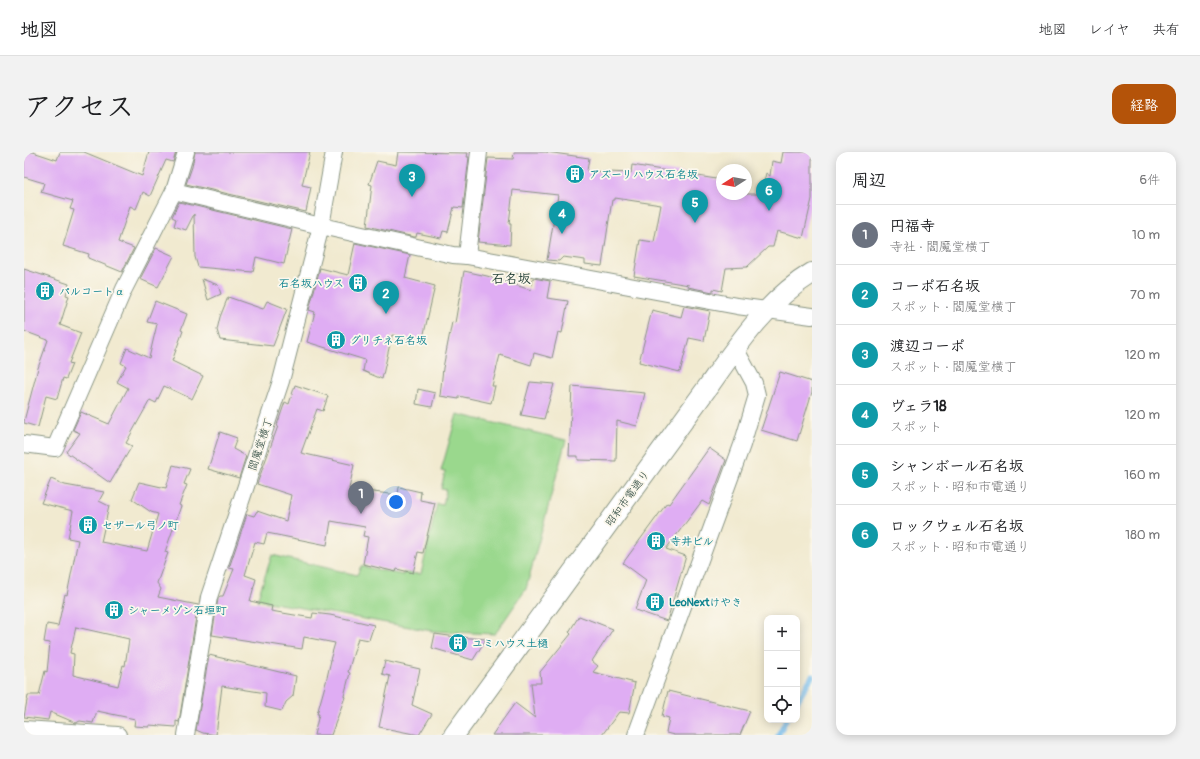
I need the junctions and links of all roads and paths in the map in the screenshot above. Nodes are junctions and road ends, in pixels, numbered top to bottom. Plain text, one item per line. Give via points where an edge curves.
1 (186, 152) edge
2 (334, 152) edge
3 (479, 152) edge
4 (174, 191) junction
5 (321, 226) junction
6 (467, 256) junction
7 (812, 273) edge
8 (768, 310) junction
9 (812, 316) edge
10 (735, 348) junction
11 (24, 444) edge
12 (24, 729) edge
13 (118, 735) edge
14 (186, 735) edge
15 (454, 735) edge
16 (636, 735) edge

1 - 4 street
2 - 5 street, 閻魔堂横丁
3 - 6 street
4 - 5 street
4 - 11 street via 124,289 55,448
5 - 6 street
5 - 14 street, 閻魔堂横丁 via 281,381 209,597
6 - 8 street
7 - 8 street, 昭和市電通り via 796,283
8 - 9 street
8 - 10 street, 昭和市電通り
10 - 15 street, 昭和市電通り
10 - 16 street via 754,383 757,395 739,453
12 - 13 street

